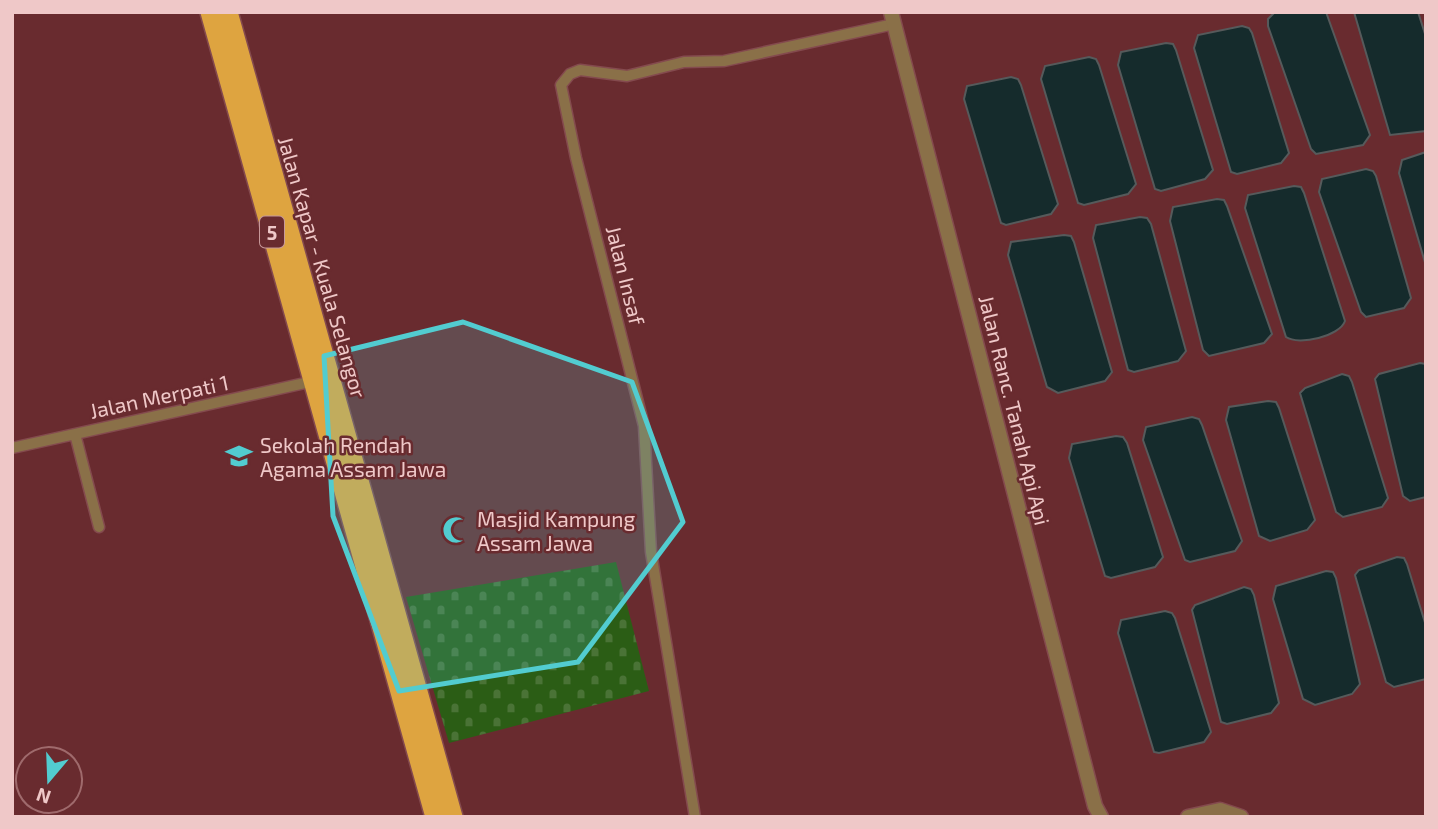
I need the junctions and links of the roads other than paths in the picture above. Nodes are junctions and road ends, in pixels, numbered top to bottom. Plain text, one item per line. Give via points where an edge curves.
1 (210, 12) edge
2 (228, 12) edge
3 (892, 18) edge
4 (314, 381) junction
5 (75, 434) junction
6 (12, 448) edge
7 (100, 527) dead end
8 (435, 817) edge
9 (453, 817) edge
10 (695, 817) edge
11 (1101, 817) edge
12 (1188, 817) edge
13 (1241, 817) edge

1 - 4 highway, Jalan Kapar - Kuala Selangor / 5
2 - 9 highway, Jalan Kapar - Kuala Selangor / 5
3 - 10 street, Jalan Insaf via 724,61 684,62 627,76 580,70 561,85 644,426 651,552
3 - 11 street, Jalan Ranc. Tanah Api Api
4 - 5 street, Jalan Merpati 1
4 - 8 highway, Jalan Kapar - Kuala Selangor / 5
5 - 6 street, Jalan Merpati 1
5 - 7 street
12 - 13 street via 1220,810

